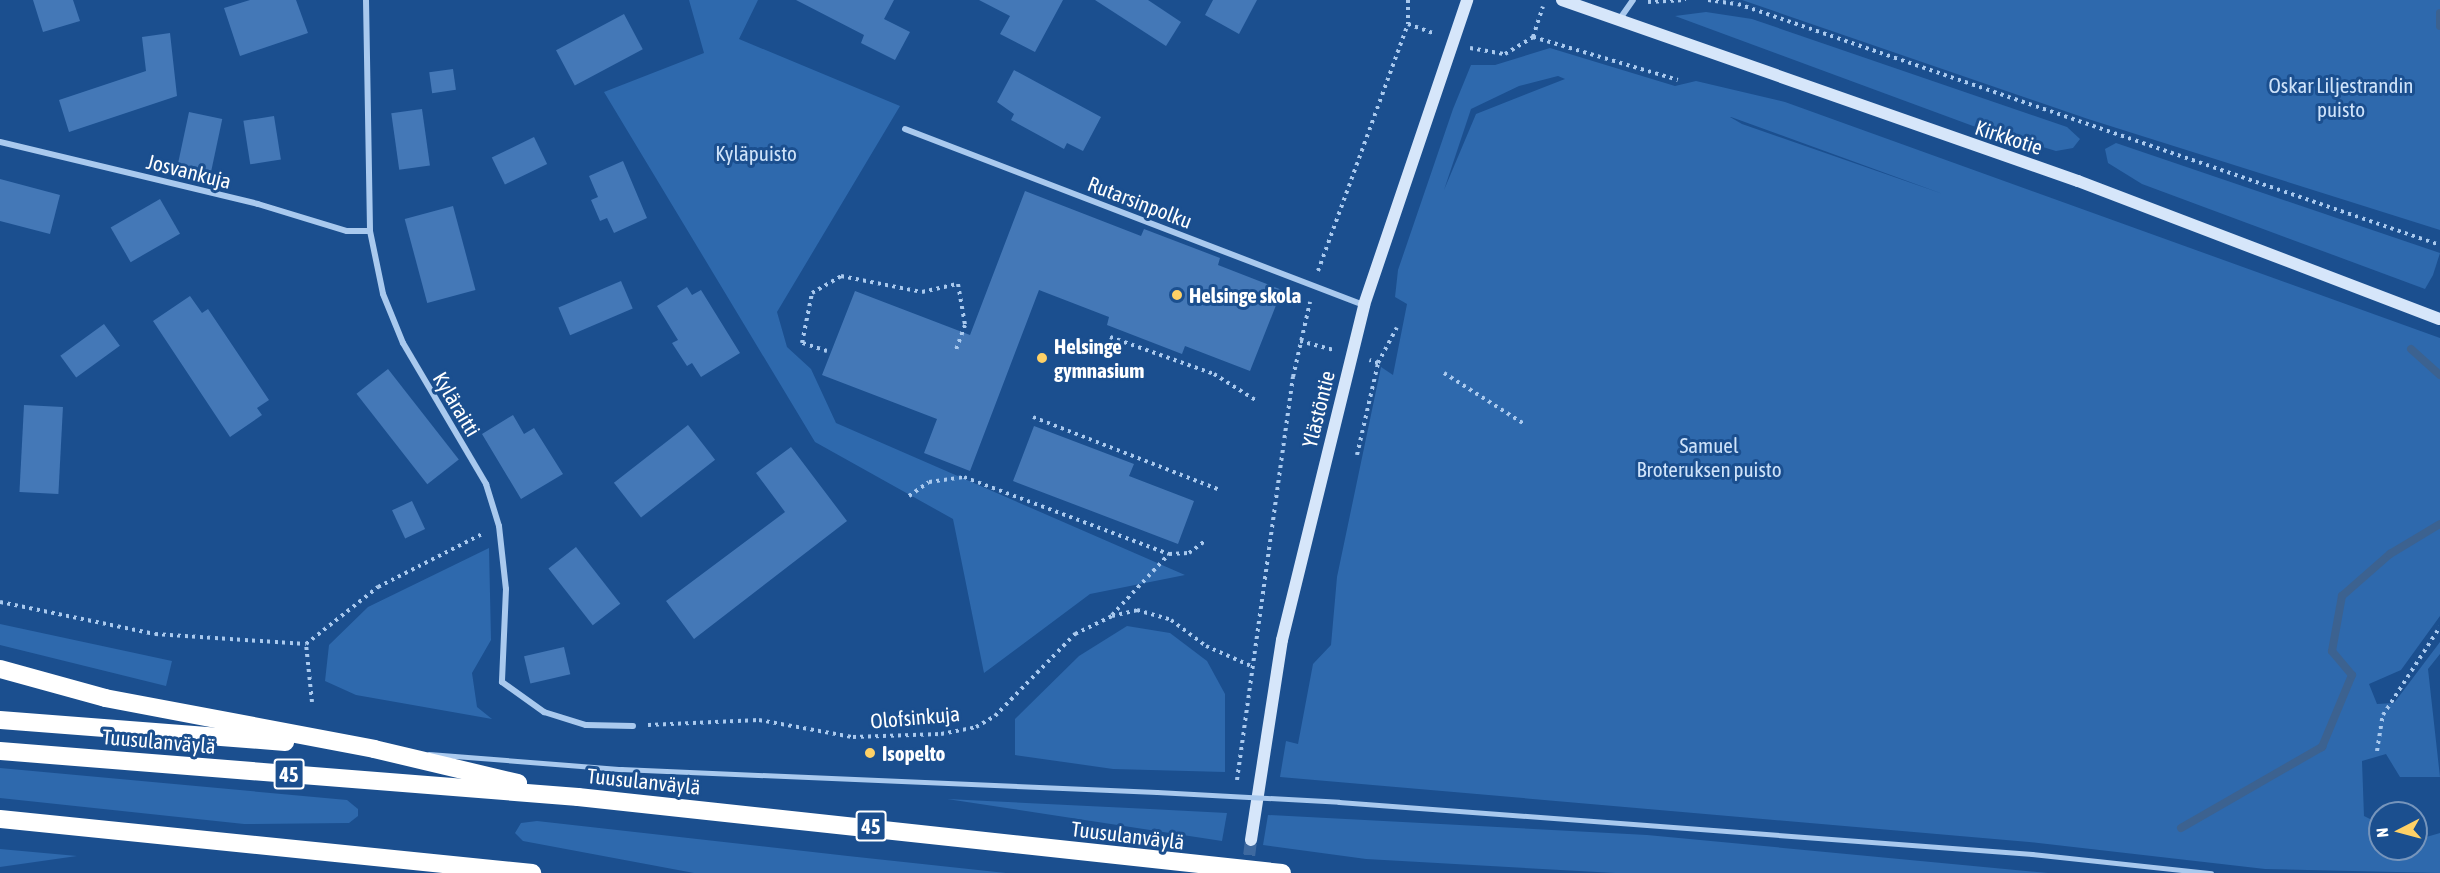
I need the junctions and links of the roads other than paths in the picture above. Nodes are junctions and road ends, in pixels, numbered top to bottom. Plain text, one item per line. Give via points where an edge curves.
1 (366, 0) edge
2 (1467, 0) edge
3 (1562, 0) edge
4 (1633, 0) edge
5 (1619, 20) junction
6 (905, 129) dead end
7 (0, 142) edge
8 (370, 231) junction
9 (1364, 305) junction
10 (2440, 318) edge
11 (0, 669) edge
12 (0, 720) edge
13 (633, 726) road end
14 (374, 749) junction
15 (0, 751) edge
16 (578, 796) junction
17 (0, 819) edge
18 (1251, 840) tunnel mouth
19 (532, 873) edge
20 (1282, 873) edge
21 (2211, 873) edge

1 - 8 street, Kyläraitti
2 - 9 street, Ylästöntie
3 - 5 street, Kirkkotie
4 - 5 street
5 - 10 street, Kirkkotie via 2078,181
6 - 9 street, Rutarsinpolku
7 - 8 street, Josvankuja via 258,204 346,231
8 - 13 street, Kyläraitti via 383,294 403,343 486,484 499,526 506,589 502,682 544,712 586,725
9 - 18 street, Ylästöntie via 1282,640
11 - 14 highway via 105,698
12 - 14 highway
14 - 16 highway
14 - 21 lane, bridge via 621,769 1339,802 2032,854
15 - 16 highway, Tuusulanväylä / 45
16 - 20 highway, Tuusulanväylä / 45
17 - 19 highway

